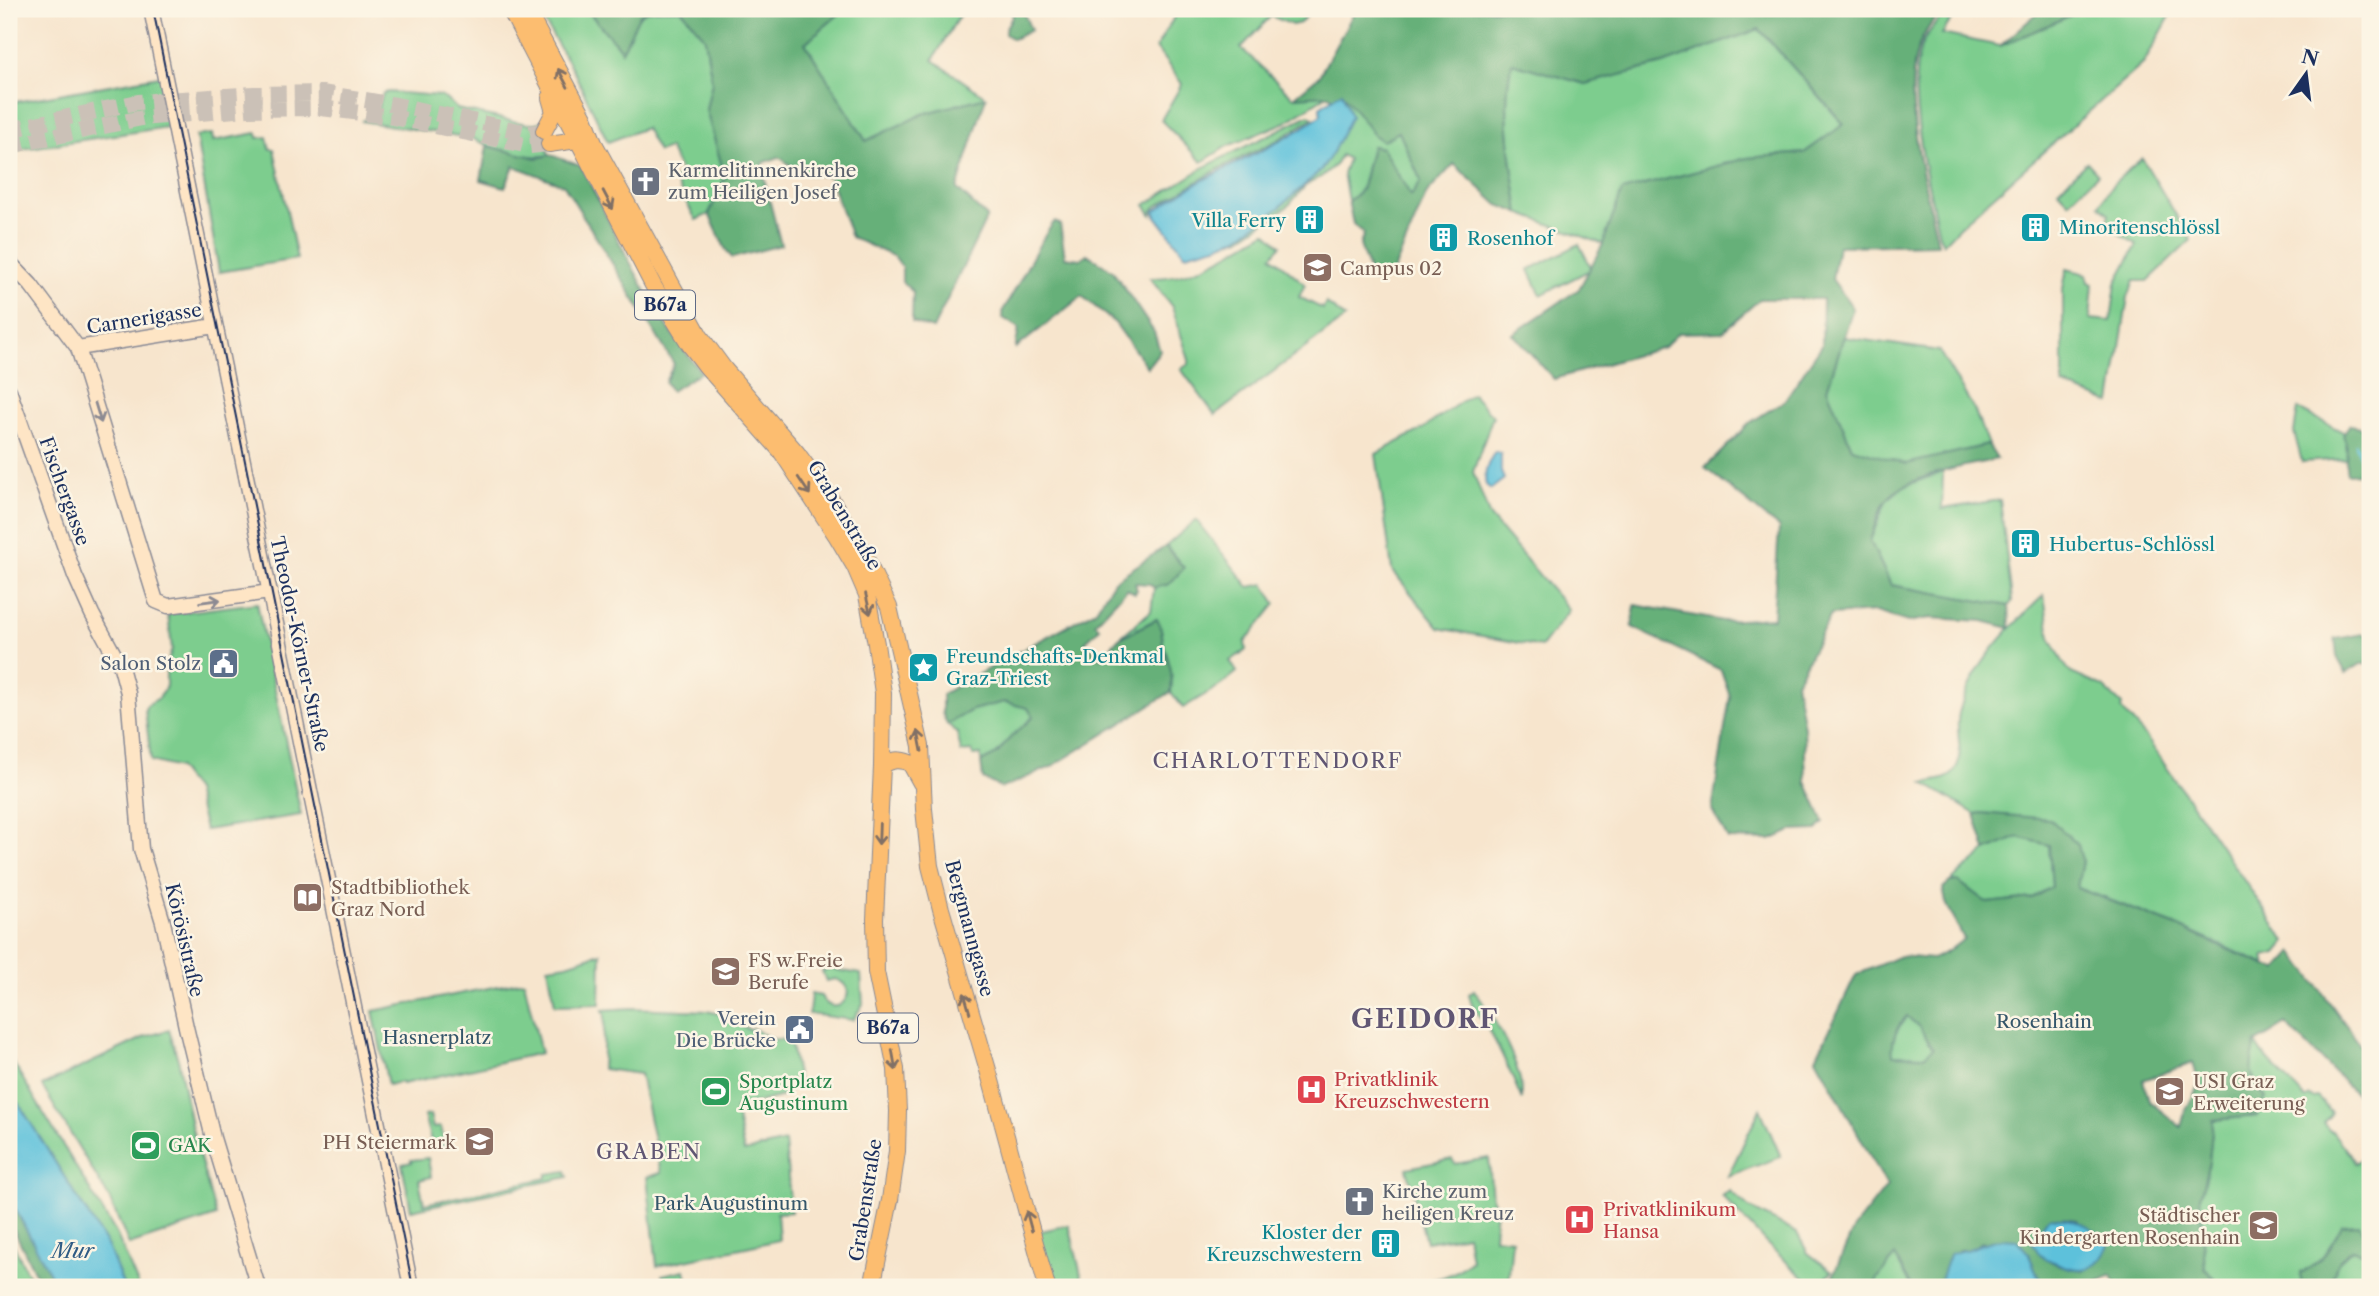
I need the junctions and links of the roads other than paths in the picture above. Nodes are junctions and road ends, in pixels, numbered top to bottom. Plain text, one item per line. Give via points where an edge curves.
1 (151, 9) edge
2 (510, 9) edge
3 (526, 9) edge
4 (545, 80) junction
5 (580, 131) junction
6 (9, 262) edge
7 (215, 326) junction
8 (78, 348) junction
9 (9, 390) edge
10 (875, 576) joint
11 (270, 592) junction
12 (86, 604) joint
13 (875, 637) junction
14 (910, 698) junction
15 (882, 766) junction
16 (922, 786) junction
17 (258, 1287) edge
18 (411, 1287) edge
19 (872, 1287) edge
20 (1047, 1287) edge

1 - 7 street, Theodor-Körner-Straße
2 - 4 main road, Grabenstraße / B67a
5 -> 3 main road, Grabenstraße / B67a
4 - 5 main road, Grabenstraße / B67a
4 - 5 main road, B67a via 554,112 547,138
5 - 10 main road, Grabenstraße / B67a via 700,336 809,468
5 -> 13 main road, Grabenstraße / B67a via 654,287 684,337 781,451 855,566 867,595
6 - 8 street
7 - 8 street, Carnerigasse
7 - 11 street, Theodor-Körner-Straße
8 -> 11 street via 160,605
9 - 12 street, Fischergasse
10 - 14 main road, Bergmanngasse / B67a via 889,607
11 - 18 street, Theodor-Körner-Straße
12 - 17 street, Körösistraße via 121,667 128,693 141,849 163,922 213,1138
13 - 14 main road via 883,650 890,690
13 - 15 main road, Grabenstraße / B67a via 883,693
16 -> 14 main road, Bergmanngasse / B67a via 921,746
15 - 16 main road via 891,760 910,764
15 -> 19 main road, Grabenstraße / B67a via 876,972 896,1069 898,1111 890,1200
20 -> 16 main road, Bergmanngasse / B67a via 930,866

